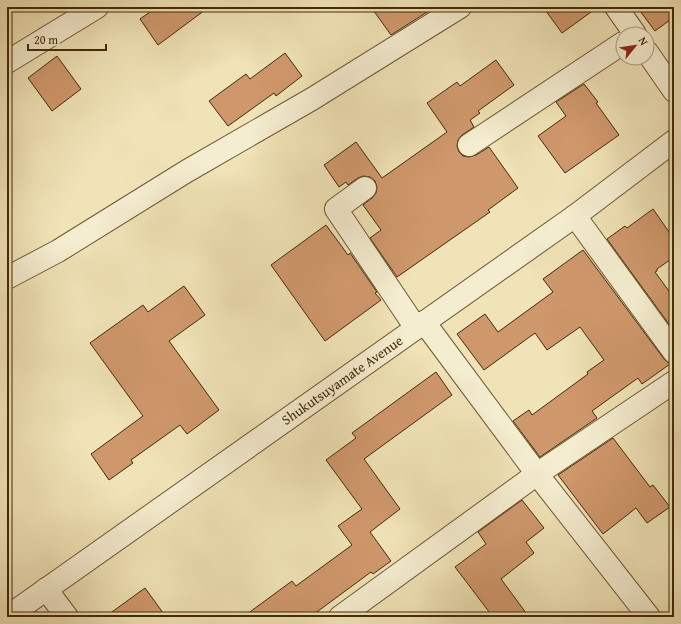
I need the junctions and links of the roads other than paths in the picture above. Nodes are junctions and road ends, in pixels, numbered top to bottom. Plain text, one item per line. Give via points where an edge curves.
1 (97, 7) edge
2 (460, 7) edge
3 (616, 7) edge
4 (629, 26) edge
5 (615, 48) edge
6 (7, 62) edge
7 (655, 64) edge
8 (674, 91) edge
9 (674, 141) edge
10 (469, 145) dead end
11 (365, 188) dead end
12 (575, 216) junction
13 (7, 278) edge
14 (420, 325) junction
15 (674, 352) edge
16 (674, 382) edge
17 (537, 474) junction
18 (46, 588) junction
19 (351, 614) edge
20 (7, 617) edge
21 (67, 617) edge
22 (649, 617) edge

1 - 6 street
2 - 13 street via 58,251
3 - 4 street
5 - 10 street
7 - 8 street
9 - 12 street, Shukutsuyamate Avenue
11 - 14 street via 336,208
12 - 14 street, Shukutsuyamate Avenue
12 - 15 street
14 - 17 street
14 - 18 street, Shukutsuyamate Avenue
16 - 17 street
17 - 19 street
17 - 22 street
18 - 20 street, Shukutsuyamate Avenue
18 - 21 street

